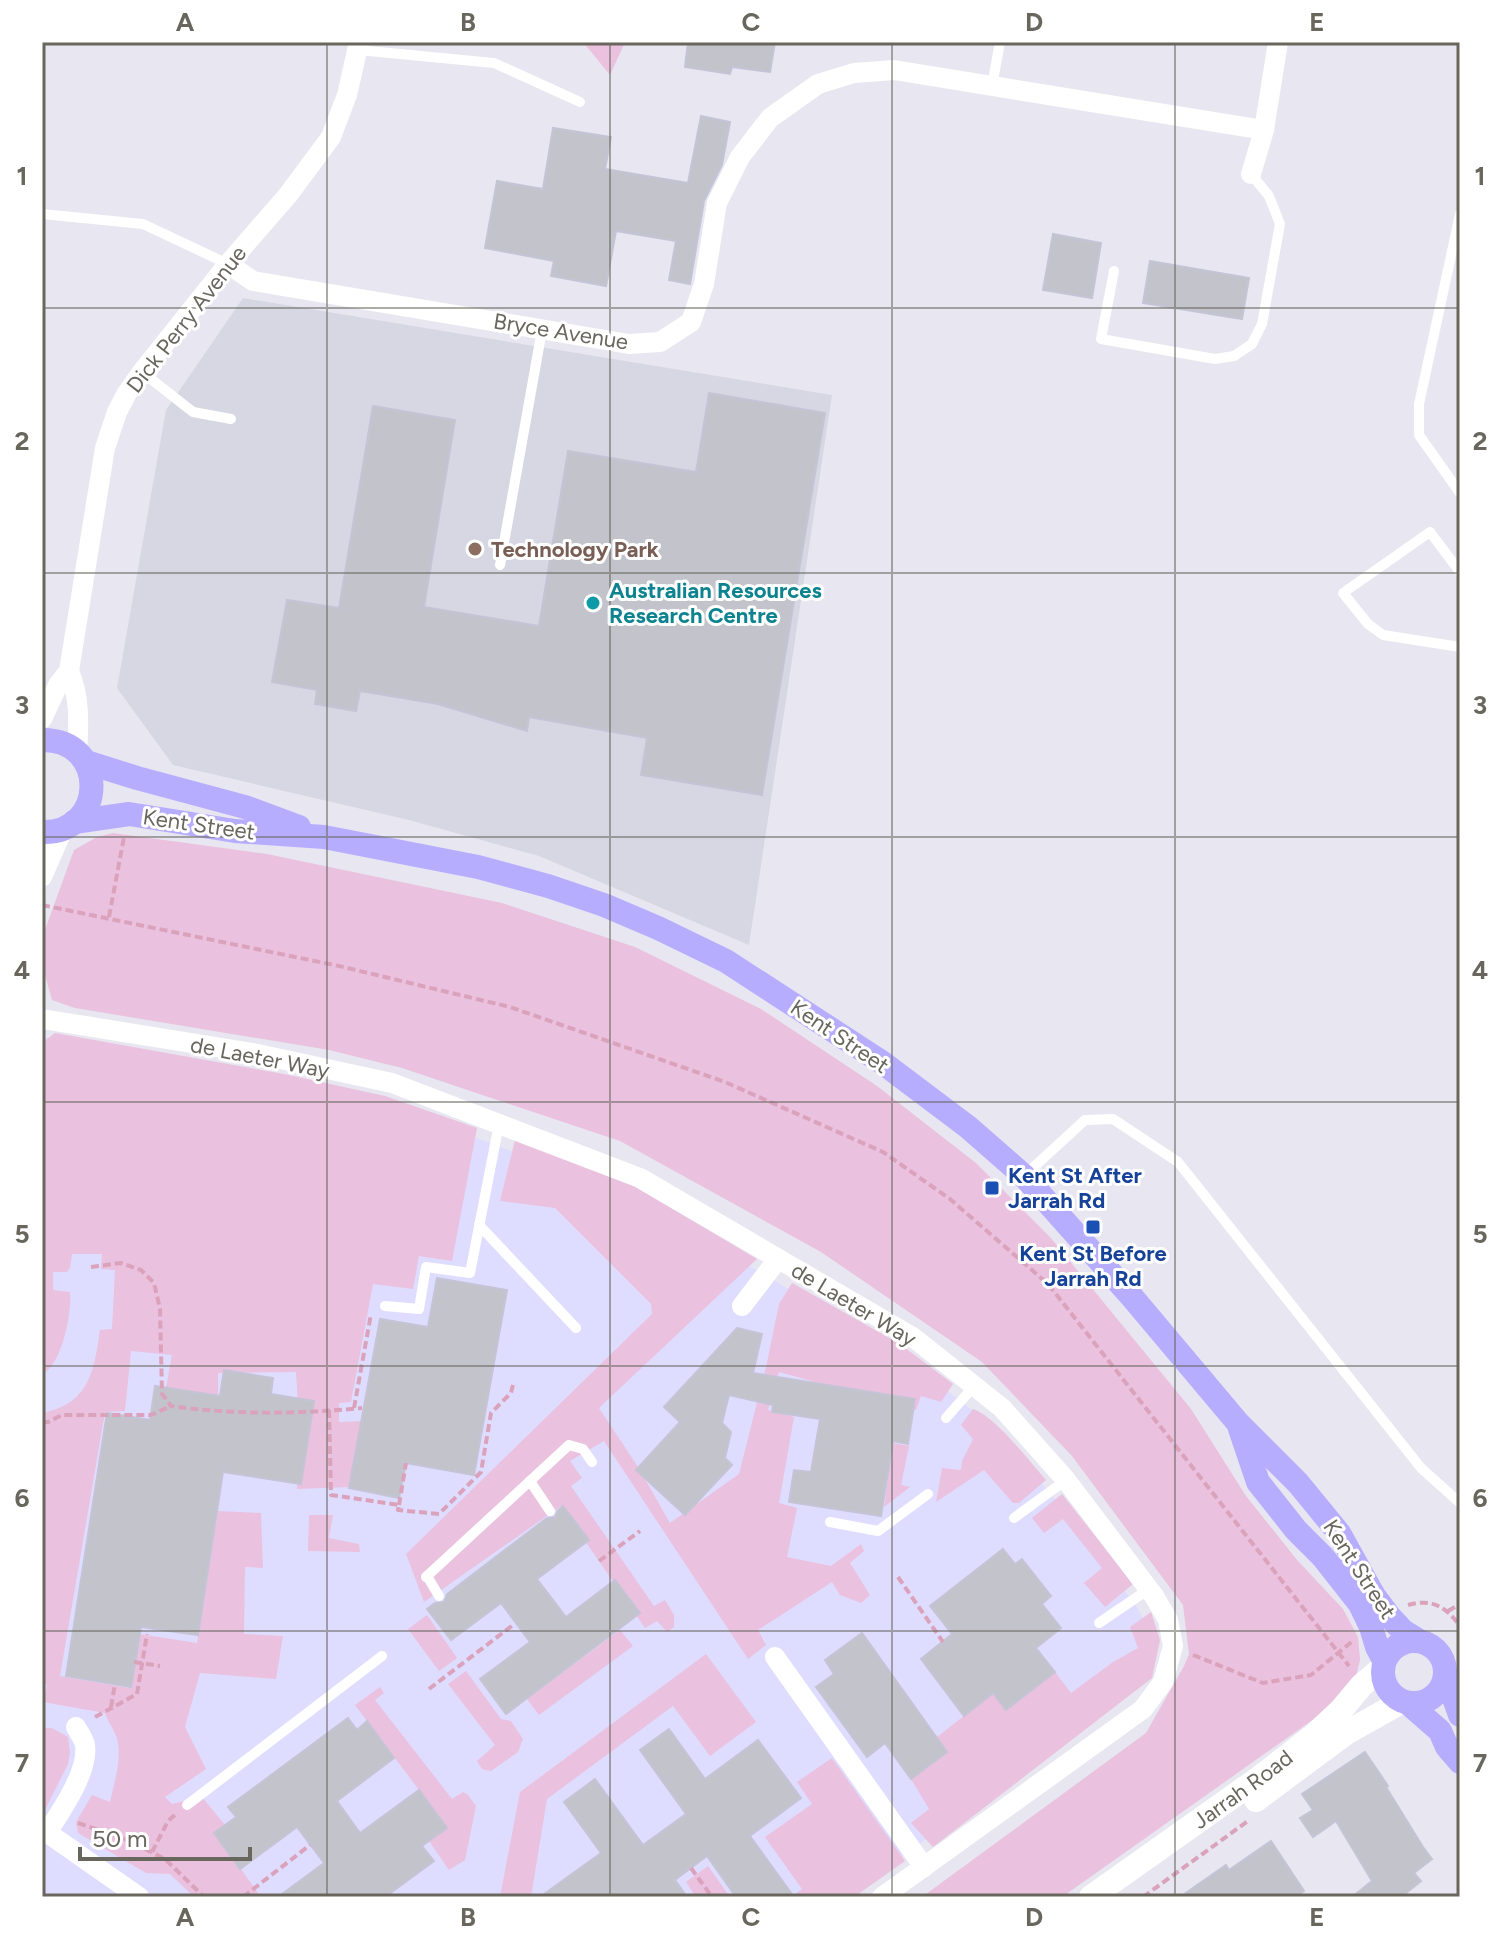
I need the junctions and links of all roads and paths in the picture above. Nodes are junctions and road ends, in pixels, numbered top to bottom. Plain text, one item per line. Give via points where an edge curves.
1 (1000, 42) edge
2 (1278, 42) edge
3 (358, 46) edge
4 (992, 86) junction
5 (580, 102) dead end
6 (1264, 130) junction
7 (1251, 174) joint
8 (42, 214) edge
9 (1460, 214) edge
10 (228, 264) junction
11 (1114, 271) dead end
12 (542, 330) junction
13 (142, 372) junction
14 (231, 419) dead end
15 (1460, 493) edge
16 (500, 565) dead end
17 (1460, 572) edge
18 (1460, 647) edge
19 (69, 671) junction
20 (42, 719) edge
21 (42, 740) edge
22 (81, 757) junction
23 (129, 814) junction
24 (60, 828) edge
25 (324, 837) junction
26 (42, 877) edge
27 (42, 905) edge
28 (109, 917) junction
29 (42, 1019) edge
30 (499, 1124) junction
31 (1024, 1176) junction
32 (479, 1225) junction
33 (778, 1259) junction
34 (91, 1267) dead end
35 (385, 1306) joint
36 (742, 1306) dead end
37 (576, 1328) dead end
38 (365, 1348) junction
39 (375, 1350) dead end
40 (513, 1385) dead end
41 (974, 1386) junction
42 (171, 1406) junction
43 (362, 1408) dead end
44 (353, 1409) junction
45 (329, 1410) junction
46 (946, 1418) dead end
47 (42, 1422) edge
48 (1238, 1423) junction
49 (592, 1462) dead end
50 (406, 1463) dead end
51 (1066, 1480) junction
52 (530, 1481) junction
53 (928, 1494) dead end
54 (1460, 1503) edge
55 (399, 1505) junction
56 (550, 1511) dead end
57 (1014, 1518) dead end
58 (830, 1522) dead end
59 (640, 1531) dead end
60 (599, 1561) dead end
61 (898, 1577) dead end
62 (1149, 1589) junction
63 (439, 1596) dead end
64 (1460, 1604) edge
65 (1099, 1623) dead end
66 (513, 1625) dead end
67 (1460, 1626) edge
68 (147, 1634) dead end
69 (1419, 1641) junction
70 (943, 1642) dead end
71 (1173, 1646) junction
72 (382, 1656) dead end
73 (775, 1657) dead end
74 (134, 1662) dead end
75 (1384, 1663) junction
76 (142, 1664) junction
77 (160, 1666) dead end
78 (1445, 1673) junction
79 (115, 1684) dead end
80 (429, 1689) dead end
81 (1406, 1702) junction
82 (111, 1707) junction
83 (1460, 1715) edge
84 (76, 1727) joint
85 (1460, 1762) edge
86 (187, 1805) joint
87 (76, 1822) dead end
88 (45, 1831) edge
89 (310, 1845) dead end
90 (152, 1852) junction
91 (924, 1867) junction
92 (691, 1868) dead end
93 (139, 1897) edge
94 (201, 1897) edge
95 (243, 1897) edge
96 (712, 1897) edge
97 (882, 1897) edge
98 (1091, 1897) edge
99 (1119, 1897) edge

1 - 4 lane
2 - 6 street
3 - 5 lane via 494,63
3 - 10 street, Dick Perry Avenue via 331,137
4 - 6 street, Bryce Avenue
4 - 12 street, Bryce Avenue via 894,70 854,73 818,84 770,118 740,157 717,203 704,284 691,322 660,342 629,344
6 - 7 street
7 - 11 lane via 1269,196 1280,224 1262,324 1252,344 1234,356 1215,359 1101,339
8 - 10 lane via 143,224
9 - 15 lane via 1419,404 1419,435
10 - 12 street, Bryce Avenue via 253,281
10 - 13 street, Dick Perry Avenue
12 - 16 lane
13 - 14 lane via 193,412
13 - 19 street, Dick Perry Avenue via 117,412 105,448
17 - 18 lane via 1430,532 1343,593 1383,635
19 - 20 street, Dick Perry Avenue
19 - 22 street, Dick Perry Avenue via 76,687
21 - 22 main road, Kent Street via 57,741
22 - 24 main road via 91,774 91,794 84,813
22 - 25 main road, Kent Street
23 - 24 main road, Kent Street
23 - 25 main road, Kent Street via 235,831
23 - 28 path
24 - 26 street
25 - 31 main road, Kent Street via 548,886 658,928 726,961 883,1063
27 - 28 path
28 - 71 path via 510,1007 725,1082 883,1152 950,1199 1048,1284 1338,1654 1311,1675 1263,1683
29 - 30 street, de Laeter Way via 253,1053 392,1083
30 - 32 lane
30 - 33 street, de Laeter Way via 640,1178
31 - 48 main road, Kent Street
31 - 54 lane via 1085,1120 1113,1119 1178,1162 1421,1468
32 - 35 lane via 470,1273 426,1267 419,1309
32 - 37 lane
33 - 36 street
33 - 41 street, de Laeter Way via 914,1338
34 - 42 path via 121,1263 141,1270 154,1283 160,1309 162,1394
35 - 38 path via 373,1304
38 - 39 path
38 - 44 path
40 - 55 path via 491,1413 481,1472 439,1514 398,1510
41 - 46 lane
41 - 51 street, de Laeter Way via 1002,1408
42 - 45 path via 267,1414
42 - 47 path via 151,1415 62,1415
43 - 44 path
44 - 45 path
45 - 55 path via 331,1495
48 - 69 main road, Kent Street via 1298,1483 1339,1533 1389,1616
48 - 75 main road, Kent Street via 1258,1482 1360,1604
49 - 52 lane via 583,1449 569,1445
50 - 55 path
51 - 57 lane
51 - 62 street, de Laeter Way
52 - 56 lane
52 - 63 lane via 426,1577
53 - 58 lane via 878,1531
59 - 60 path
61 - 70 path
62 - 65 lane
62 - 71 street, de Laeter Way via 1168,1620
64 - 67 path via 1448,1611
66 - 80 path
68 - 76 path
69 - 75 main road via 1399,1644
69 - 78 main road via 1441,1655
71 - 91 street via 1163,1682 1143,1709
72 - 86 lane
73 - 91 street
74 - 76 path
75 - 81 main road via 1388,1690
75 - 98 street, Jarrah Road via 1313,1736
76 - 77 path
76 - 82 path via 137,1694
78 - 81 main road via 1433,1697
78 - 83 main road
79 - 82 path
81 - 85 main road via 1440,1731
81 - 99 street, Jarrah Road via 1346,1733
82 - 84 path
84 - 88 street via 85,1744 83,1766
86 - 90 path via 168,1821
87 - 90 path
88 - 93 street
89 - 95 path
90 - 94 path
91 - 97 street
92 - 96 path

